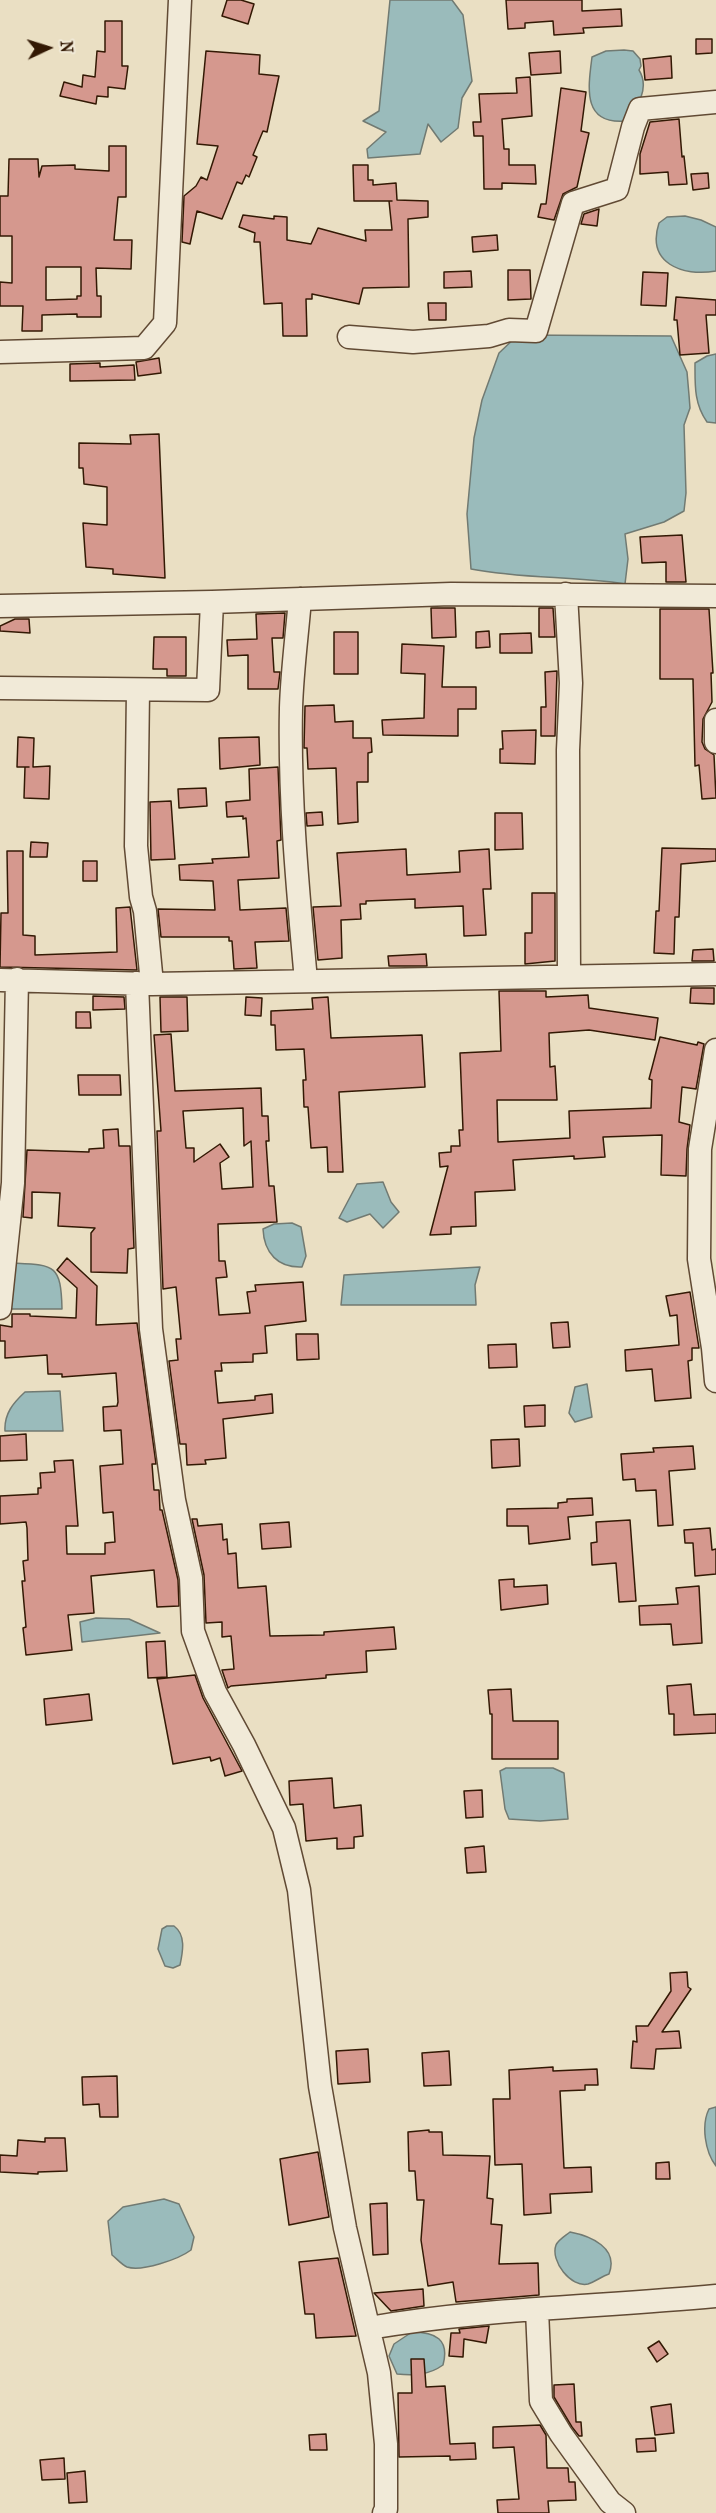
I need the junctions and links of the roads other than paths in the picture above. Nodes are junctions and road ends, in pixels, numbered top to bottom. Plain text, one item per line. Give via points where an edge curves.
1 (180, 0) edge
2 (716, 102) edge
3 (349, 337) dead end
4 (0, 352) edge
5 (566, 594) junction
6 (716, 596) edge
7 (300, 599) junction
8 (212, 602) junction
9 (0, 606) edge
10 (0, 688) edge
11 (138, 690) junction
12 (716, 720) edge
13 (716, 742) edge
14 (716, 974) edge
15 (569, 976) junction
16 (8, 979) edge
17 (306, 981) junction
18 (144, 983) junction
19 (716, 1050) edge
20 (708, 1183) edge
21 (0, 1308) edge
22 (716, 1381) edge
23 (716, 2296) edge
24 (537, 2310) junction
25 (369, 2328) junction
26 (384, 2513) edge
27 (624, 2513) edge

1 - 4 street via 165,323 144,348
2 - 3 street via 640,109 616,189 573,203 536,331 509,330 489,336 412,342
5 - 6 street
5 - 7 street
5 - 15 street via 571,683
7 - 8 street
7 - 17 street via 291,708 297,877
8 - 9 street
8 - 11 street via 208,690
10 - 11 street
11 - 18 street via 136,846 146,911
12 - 13 street
14 - 15 street
15 - 17 street
16 - 18 street
16 - 21 street via 14,1167
17 - 18 street
18 - 25 street via 151,1329 174,1500 191,1578 193,1631 215,1692 284,1828 299,1890 320,2086 345,2228
19 - 20 street via 700,1149
20 - 22 street via 699,1259
23 - 24 street
24 - 25 street via 426,2318
24 - 27 street via 541,2401 610,2502
25 - 26 street via 379,2373 386,2444

